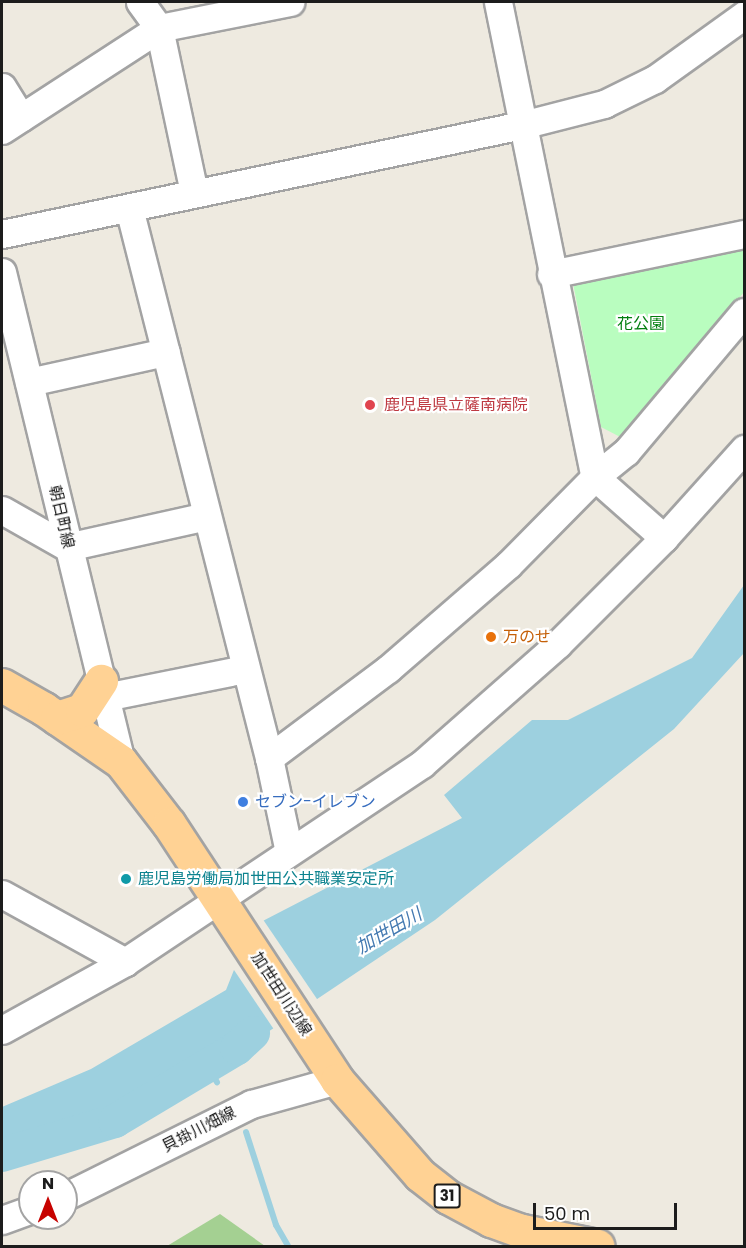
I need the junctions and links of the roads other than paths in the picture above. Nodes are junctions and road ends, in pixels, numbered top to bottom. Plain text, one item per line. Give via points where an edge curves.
1 (140, 2) edge
2 (290, 2) edge
3 (498, 2) edge
4 (744, 15) edge
5 (159, 28) junction
6 (2, 87) edge
7 (11, 124) edge
8 (522, 125) junction
9 (194, 193) junction
10 (129, 208) junction
11 (2, 234) edge
12 (744, 234) edge
13 (2, 272) edge
14 (551, 274) junction
15 (744, 312) edge
16 (166, 352) junction
17 (29, 382) junction
18 (744, 449) edge
19 (595, 477) junction
20 (2, 510) edge
21 (207, 516) junction
22 (664, 538) junction
23 (68, 547) junction
24 (244, 669) junction
25 (2, 685) edge
26 (103, 689) junction
27 (57, 718) junction
28 (269, 758) junction
29 (121, 762) junction
30 (289, 852) junction
31 (2, 894) edge
32 (225, 908) junction
33 (125, 962) junction
34 (2, 1030) edge
35 (337, 1080) junction
36 (78, 1190) edge
37 (18, 1214) edge
38 (2, 1220) edge
39 (598, 1246) edge

1 - 5 street
2 - 5 street
3 - 8 street
4 - 8 street via 645,84 604,104
5 - 7 street
5 - 9 street
6 - 7 street
8 - 9 street
8 - 14 street
9 - 10 street
10 - 11 street
10 - 16 street
12 - 14 street
13 - 17 street, 朝日町線
14 - 19 street
15 - 19 street via 626,452
16 - 17 street
16 - 21 street
17 - 23 street, 朝日町線
18 - 22 street
19 - 22 street
19 - 28 street via 491,580 388,669
20 - 23 street
21 - 23 street
21 - 24 street
22 - 30 street via 558,644 422,764
23 - 26 street, 朝日町線
24 - 26 street
24 - 28 street
25 - 27 main road, 加世田川辺線 / 31
26 - 27 main road via 82,710
26 - 29 street, 朝日町線
27 - 29 main road, 加世田川辺線 / 31
28 - 30 street
29 - 32 main road, 加世田川辺線 / 31
30 - 32 street
31 - 33 street
32 - 33 street
32 - 35 main road, 加世田川辺線 / 31
33 - 34 street
35 - 36 street, 貝掛川畑線 via 251,1104
35 - 39 main road, 加世田川辺線 / 31 via 384,1137 448,1197 522,1231
37 - 38 street

